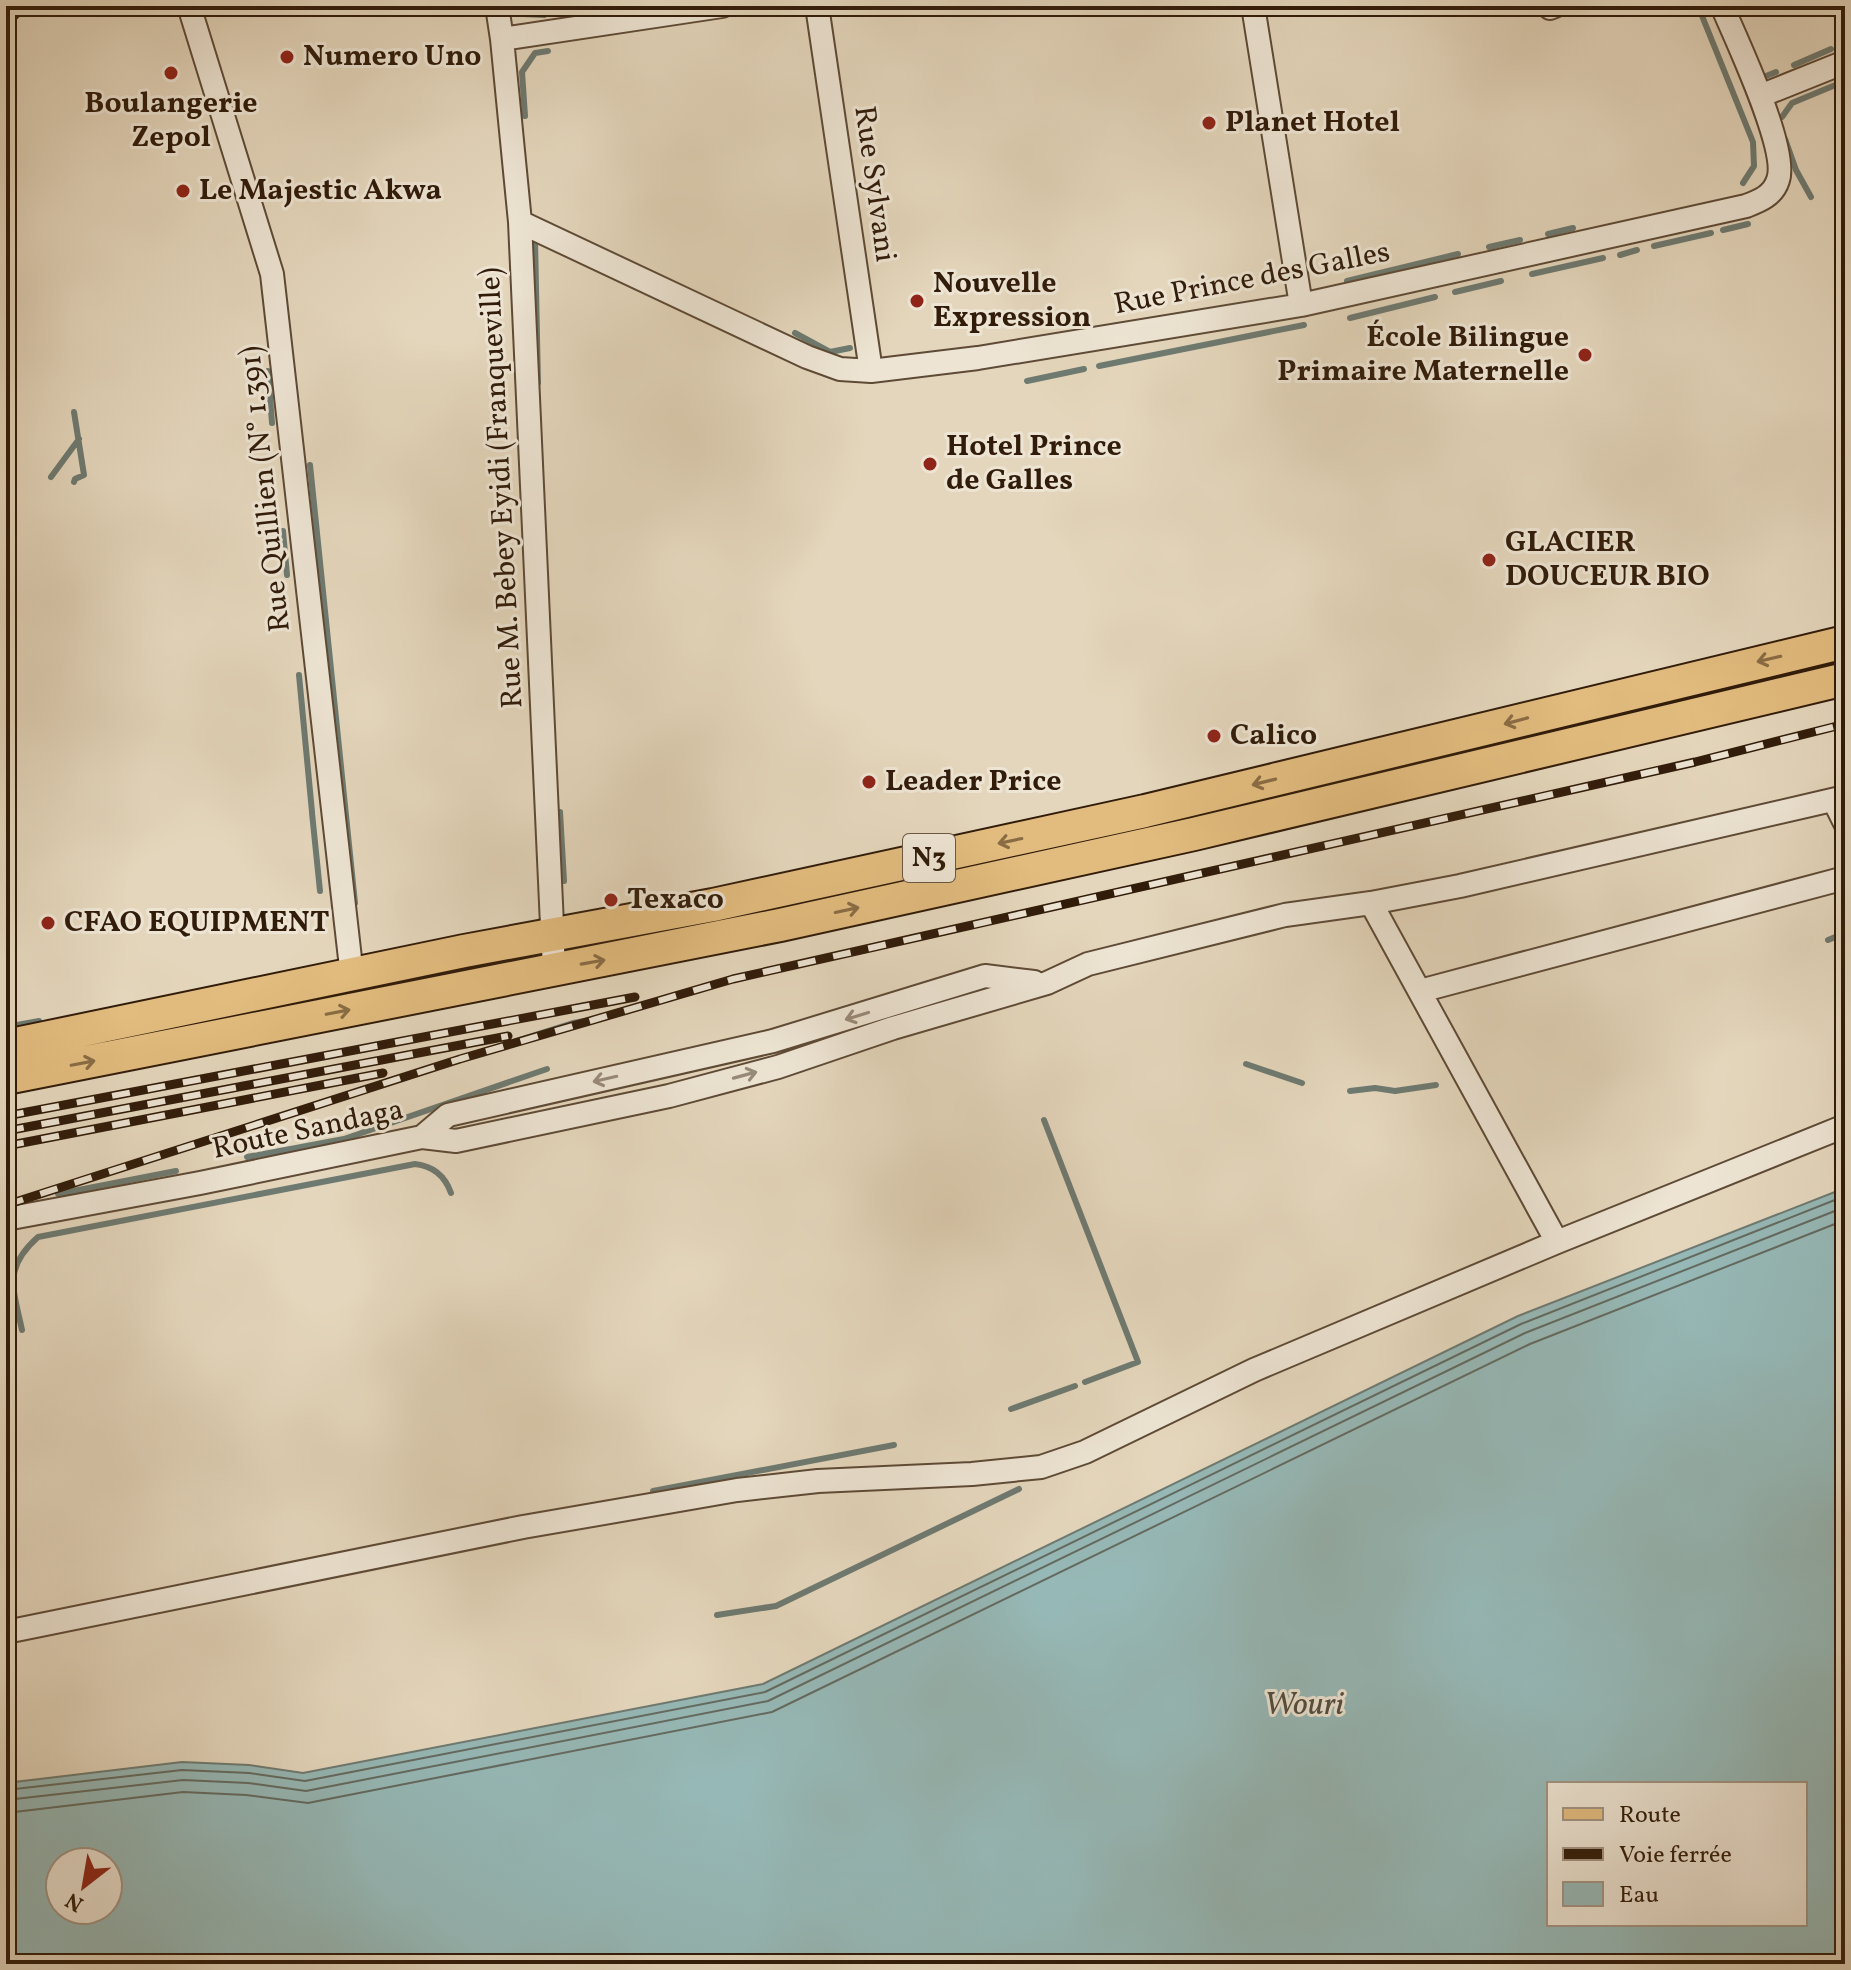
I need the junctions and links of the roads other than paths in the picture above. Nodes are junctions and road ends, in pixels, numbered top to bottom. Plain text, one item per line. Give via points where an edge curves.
1 (189, 6) edge
2 (497, 6) edge
3 (722, 6) edge
4 (817, 6) edge
5 (1253, 6) edge
6 (1722, 6) edge
7 (502, 39) junction
8 (1845, 62) edge
9 (1760, 96) junction
10 (520, 222) junction
11 (1301, 305) junction
12 (871, 371) junction
13 (1845, 642) edge
14 (1845, 679) edge
15 (1840, 799) edge
16 (1845, 823) edge
17 (1845, 878) edge
18 (1371, 903) junction
19 (552, 934) junction
20 (554, 969) junction
21 (352, 976) junction
22 (985, 976) junction
23 (1047, 983) junction
24 (1420, 991) junction
25 (992, 998) junction
26 (890, 1017) junction
27 (6, 1046) edge
28 (6, 1078) edge
29 (1845, 1126) edge
30 (422, 1137) junction
31 (6, 1219) edge
32 (1557, 1242) junction
33 (6, 1632) edge

1 - 21 street, Rue Quillien (N° 1.391) via 272,274
2 - 7 street, Rue M. Bebey Eyidi (Franqueville)
3 - 7 street
4 - 12 street, Rue Sylvani
5 - 11 street
6 - 9 street
7 - 10 street, Rue M. Bebey Eyidi (Franqueville)
8 - 9 street
9 - 11 street, Rue Prince des Galles via 1781,164 1778,182 1766,198
10 - 12 street, Rue Prince des Galles via 807,357 840,369
10 - 19 street, Rue M. Bebey Eyidi (Franqueville)
11 - 12 street, Rue Prince des Galles
13 -> 19 highway, N3 via 1145,811 713,905
20 -> 14 highway, N3 via 1194,834
15 - 16 street
15 - 18 street
17 - 24 street
18 - 23 street via 1285,915 1088,964
18 - 24 street
19 - 20 street, Rue M. Bebey Eyidi (Franqueville)
19 - 21 highway, N3
28 -> 20 highway, N3
21 - 27 highway, N3
22 - 23 street
22 - 25 street
22 - 26 street
23 - 25 street
24 - 32 street
25 - 26 street
26 -> 30 street via 448,1115
30 -> 26 street, Route Sandaga via 456,1141 669,1096 778,1067
29 - 32 street
30 - 31 street, Route Sandaga
32 - 33 street via 1041,1467 737,1490 523,1527

